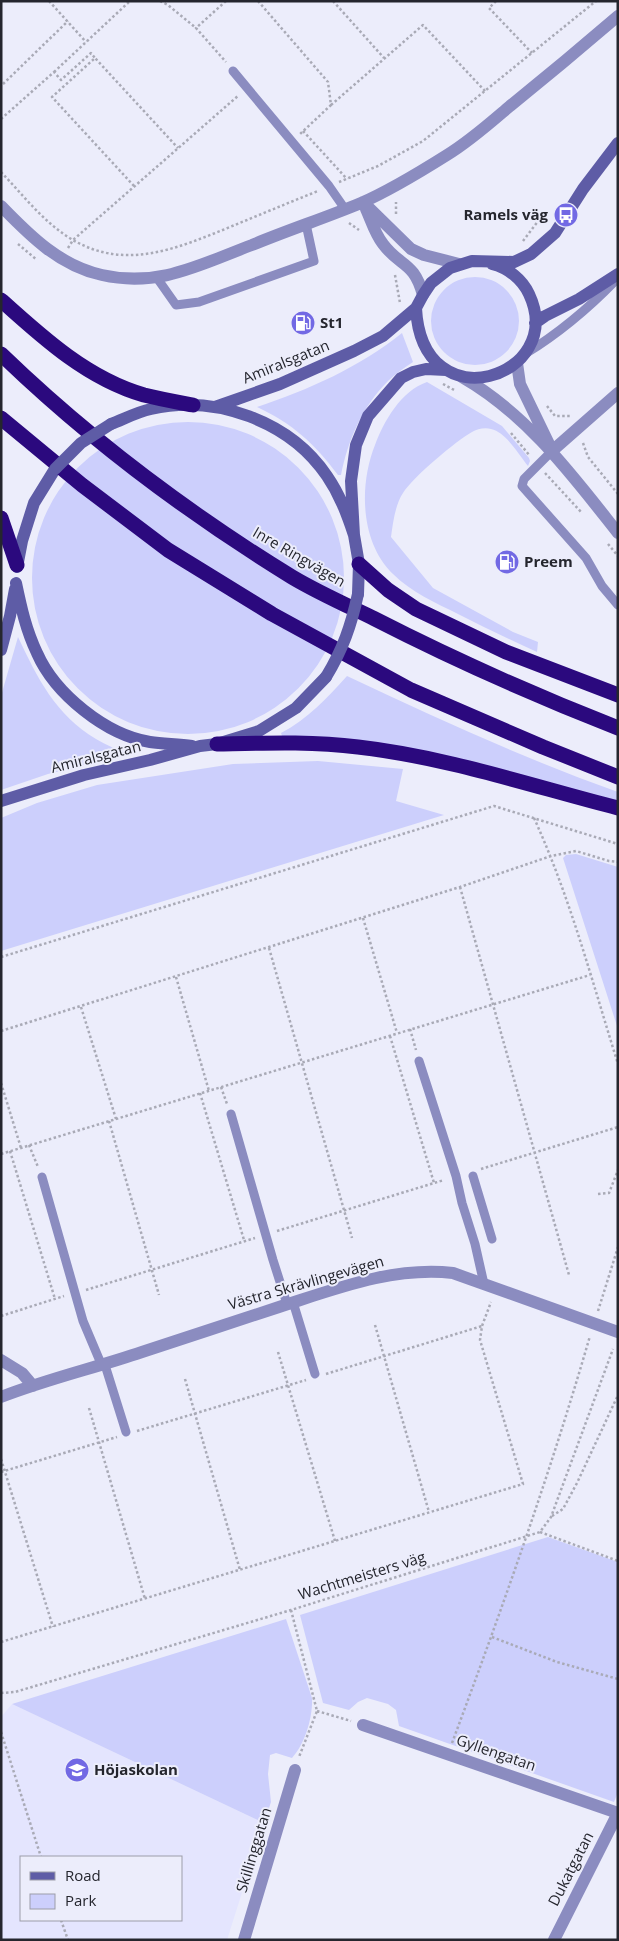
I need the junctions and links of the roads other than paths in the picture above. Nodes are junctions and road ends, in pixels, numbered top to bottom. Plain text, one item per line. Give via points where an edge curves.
1 (618, 16) edge
2 (233, 71) road end
3 (618, 144) edge
4 (363, 202) junction
5 (1, 206) edge
6 (345, 209) junction
7 (306, 224) junction
8 (482, 261) junction
9 (459, 264) junction
10 (618, 274) edge
11 (157, 278) junction
12 (618, 278) edge
13 (422, 295) junction
14 (1, 300) edge
15 (416, 308) junction
16 (535, 323) junction
17 (1, 354) edge
18 (520, 359) junction
19 (446, 370) junction
20 (462, 377) junction
21 (618, 393) edge
22 (193, 405) junction
23 (215, 407) junction
24 (1, 418) edge
25 (552, 451) junction
26 (1, 518) edge
27 (618, 533) edge
28 (354, 535) junction
29 (359, 564) junction
30 (17, 565) junction
31 (16, 583) junction
32 (618, 605) edge
33 (1, 650) edge
34 (618, 695) edge
35 (618, 728) edge
36 (217, 744) junction
37 (200, 746) junction
38 (618, 777) edge
39 (1, 800) edge
40 (618, 808) edge
41 (419, 1061) road end
42 (231, 1114) road end
43 (473, 1176) dead end
44 (42, 1177) road end
45 (492, 1239) dead end
46 (484, 1284) junction
47 (290, 1303) junction
48 (618, 1332) edge
49 (1, 1360) edge
50 (104, 1365) junction
51 (317, 1375) road end
52 (33, 1386) junction
53 (1, 1397) edge
54 (131, 1432) road end
55 (363, 1725) road end
56 (295, 1770) road end
57 (618, 1813) edge
58 (244, 1940) edge
59 (554, 1940) edge

1 - 4 street via 473,137 423,170
2 - 6 lane
3 - 8 main road, Amiralsgatan via 545,243 514,262
4 - 6 street
4 - 9 street via 412,249
4 - 13 street via 384,245 416,275
5 - 11 street via 26,232 62,259 101,275 128,279
6 - 7 street
7 - 11 street via 194,269
7 - 11 lane via 314,261 199,302 176,306
8 - 9 main road, Amiralsgatan
8 - 16 main road, Amiralsgatan via 509,271 526,288 532,300
9 - 13 main road, Amiralsgatan via 437,276
10 - 16 main road
12 - 18 lane, Amiralsgatan via 567,326
13 - 15 main road, Amiralsgatan
14 - 22 highway via 71,359 110,381 143,395
15 - 19 main road, Amiralsgatan via 421,338 429,354
15 - 23 main road, Amiralsgatan via 383,336 354,351 280,384
16 - 18 main road, Amiralsgatan via 532,338
17 - 35 highway, Inre Ringvägen via 96,438 186,508 294,578 432,648
18 - 20 main road, Amiralsgatan via 497,375 478,379
18 - 25 street via 517,375 520,384
19 - 20 main road, Amiralsgatan
19 - 28 main road, Amiralsgatan via 426,369 401,378 368,416 356,445 351,481
20 - 25 street via 498,401
21 - 25 street
22 - 23 main road, Amiralsgatan
22 - 30 main road, Amiralsgatan, bridge via 151,409 111,424 81,444 55,469 34,503
23 - 28 main road, Amiralsgatan via 248,416 277,430 304,450 326,475 343,504
24 - 38 highway via 168,550 272,614 411,690
25 - 27 street
25 - 32 lane via 524,479 522,486 586,558 602,586
26 - 30 highway
28 - 29 main road, Amiralsgatan
29 - 34 highway via 416,609 506,652
29 - 36 main road, Amiralsgatan, bridge via 352,624 326,676 296,708 259,731
30 - 31 main road, Amiralsgatan
31 - 33 main road, Amiralsgatan
31 - 37 main road, Amiralsgatan via 24,620 37,654 57,685 84,710 114,730 149,742
36 - 37 main road, Amiralsgatan
36 - 40 highway via 286,742 358,747 437,761
37 - 39 main road, Amiralsgatan
41 - 46 lane via 456,1176
42 - 47 lane via 265,1235
43 - 45 lane
44 - 50 lane via 84,1321
46 - 47 street, Västra Skrävlingevägen via 430,1270 402,1273
46 - 48 street, Västra Skrävlingevägen
47 - 50 street, Västra Skrävlingevägen
47 - 51 lane
49 - 52 street via 22,1373
50 - 52 street, Västra Skrävlingevägen
50 - 54 lane
52 - 53 street, Västra Skrävlingevägen
55 - 57 street, Gyllengatan
56 - 58 street, Skillinggatan
57 - 59 street, Dukatgatan

